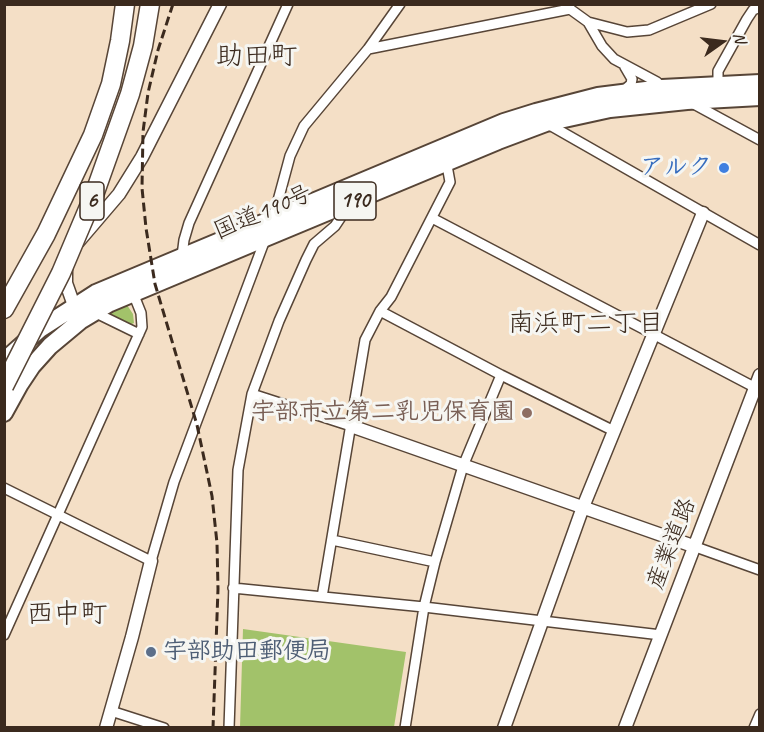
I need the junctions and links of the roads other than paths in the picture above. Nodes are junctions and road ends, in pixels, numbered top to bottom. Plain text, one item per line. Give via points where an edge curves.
1 (125, 4) edge
2 (150, 4) edge
3 (220, 4) edge
4 (288, 4) edge
5 (400, 4) edge
6 (711, 4) edge
7 (570, 7) edge
8 (759, 7) edge
9 (588, 22) junction
10 (368, 49) junction
11 (621, 63) junction
12 (759, 83) edge
13 (718, 85) junction
14 (668, 88) junction
15 (622, 93) junction
16 (759, 97) edge
17 (687, 101) junction
18 (546, 123) junction
19 (759, 140) edge
20 (445, 155) junction
21 (341, 207) junction
22 (702, 213) junction
23 (432, 218) junction
24 (272, 221) junction
25 (265, 238) junction
26 (759, 245) edge
27 (185, 263) junction
28 (132, 293) junction
29 (4, 309) edge
30 (380, 311) junction
31 (82, 313) junction
32 (139, 334) junction
33 (654, 334) junction
34 (4, 361) edge
35 (501, 375) junction
36 (759, 375) edge
37 (4, 386) edge
38 (754, 387) junction
39 (252, 394) junction
40 (4, 413) edge
41 (351, 426) junction
42 (614, 431) junction
43 (463, 466) junction
44 (4, 488) edge
45 (583, 507) junction
46 (59, 515) junction
47 (332, 540) junction
48 (693, 546) junction
49 (151, 561) junction
50 (435, 562) junction
51 (759, 570) edge
52 (233, 588) junction
53 (322, 597) junction
54 (424, 607) junction
55 (542, 621) junction
56 (4, 635) edge
57 (661, 635) junction
58 (111, 711) junction
59 (759, 714) edge
60 (106, 728) edge
61 (164, 728) edge
62 (229, 728) edge
63 (405, 728) edge
64 (504, 728) edge
65 (625, 728) edge
66 (754, 728) edge

1 - 29 highway, 6 via 111,84 93,135 46,234
2 - 37 highway, 6, bridge via 133,85 94,195 61,273
3 - 31 street via 142,157 119,194 66,261 66,284
4 - 27 street via 189,223 184,240
5 - 10 street
6 - 9 street via 649,30 627,32
7 - 9 street
7 - 10 street
8 - 13 street via 747,19 718,70
9 - 11 street via 602,46
10 - 24 street via 304,126 290,156
11 - 14 street
11 - 15 street via 632,79
12 - 13 highway, 国道190号 / 190
13 - 14 highway, 国道190号 / 190
14 - 15 highway, 国道190号 / 190
14 - 17 street
15 - 20 highway, 国道190号 / 190 via 536,111
16 - 17 highway, 国道190号 / 190
17 - 18 highway, 国道190号 / 190 via 610,109
17 - 19 street
18 - 20 highway, 国道190号 / 190
18 - 22 street
20 - 21 highway, 国道190号 / 190
20 - 23 street via 450,182
20 - 24 highway, 国道190号 / 190
21 - 25 highway, 国道190号 / 190
21 - 39 street via 336,226 314,244 306,260
22 - 26 street
22 - 33 street
23 - 30 street
23 - 33 street
24 - 25 street
24 - 27 highway, 国道190号 / 190
25 - 27 highway, 国道190号 / 190
25 - 49 street via 174,482
27 - 28 highway, 国道190号 / 190
27 - 31 highway, 国道190号 / 190 via 96,293
28 - 31 highway, 国道190号 / 190
28 - 32 street via 141,313
30 - 35 street
30 - 41 street via 365,340
31 - 32 street
31 - 34 highway, 国道190号 / 190 via 40,329
31 - 40 highway, 国道190号 / 190 via 32,366
32 - 46 street
33 - 38 street
33 - 42 street
35 - 42 street
35 - 43 street
36 - 38 street, 産業道路
38 - 48 street, 産業道路
39 - 41 street
39 - 52 street via 237,470
41 - 43 street
41 - 47 street
42 - 45 street
43 - 45 street
43 - 50 street
44 - 46 street
45 - 48 street
45 - 55 street
46 - 49 street
46 - 56 street
47 - 50 street
47 - 53 street
48 - 51 street
48 - 57 street, 産業道路
49 - 58 street
50 - 54 street
52 - 53 street
52 - 62 street
53 - 54 street
54 - 55 street
54 - 63 street
55 - 57 street
55 - 64 street
57 - 65 street, 産業道路
58 - 60 street
58 - 61 street
59 - 66 street

